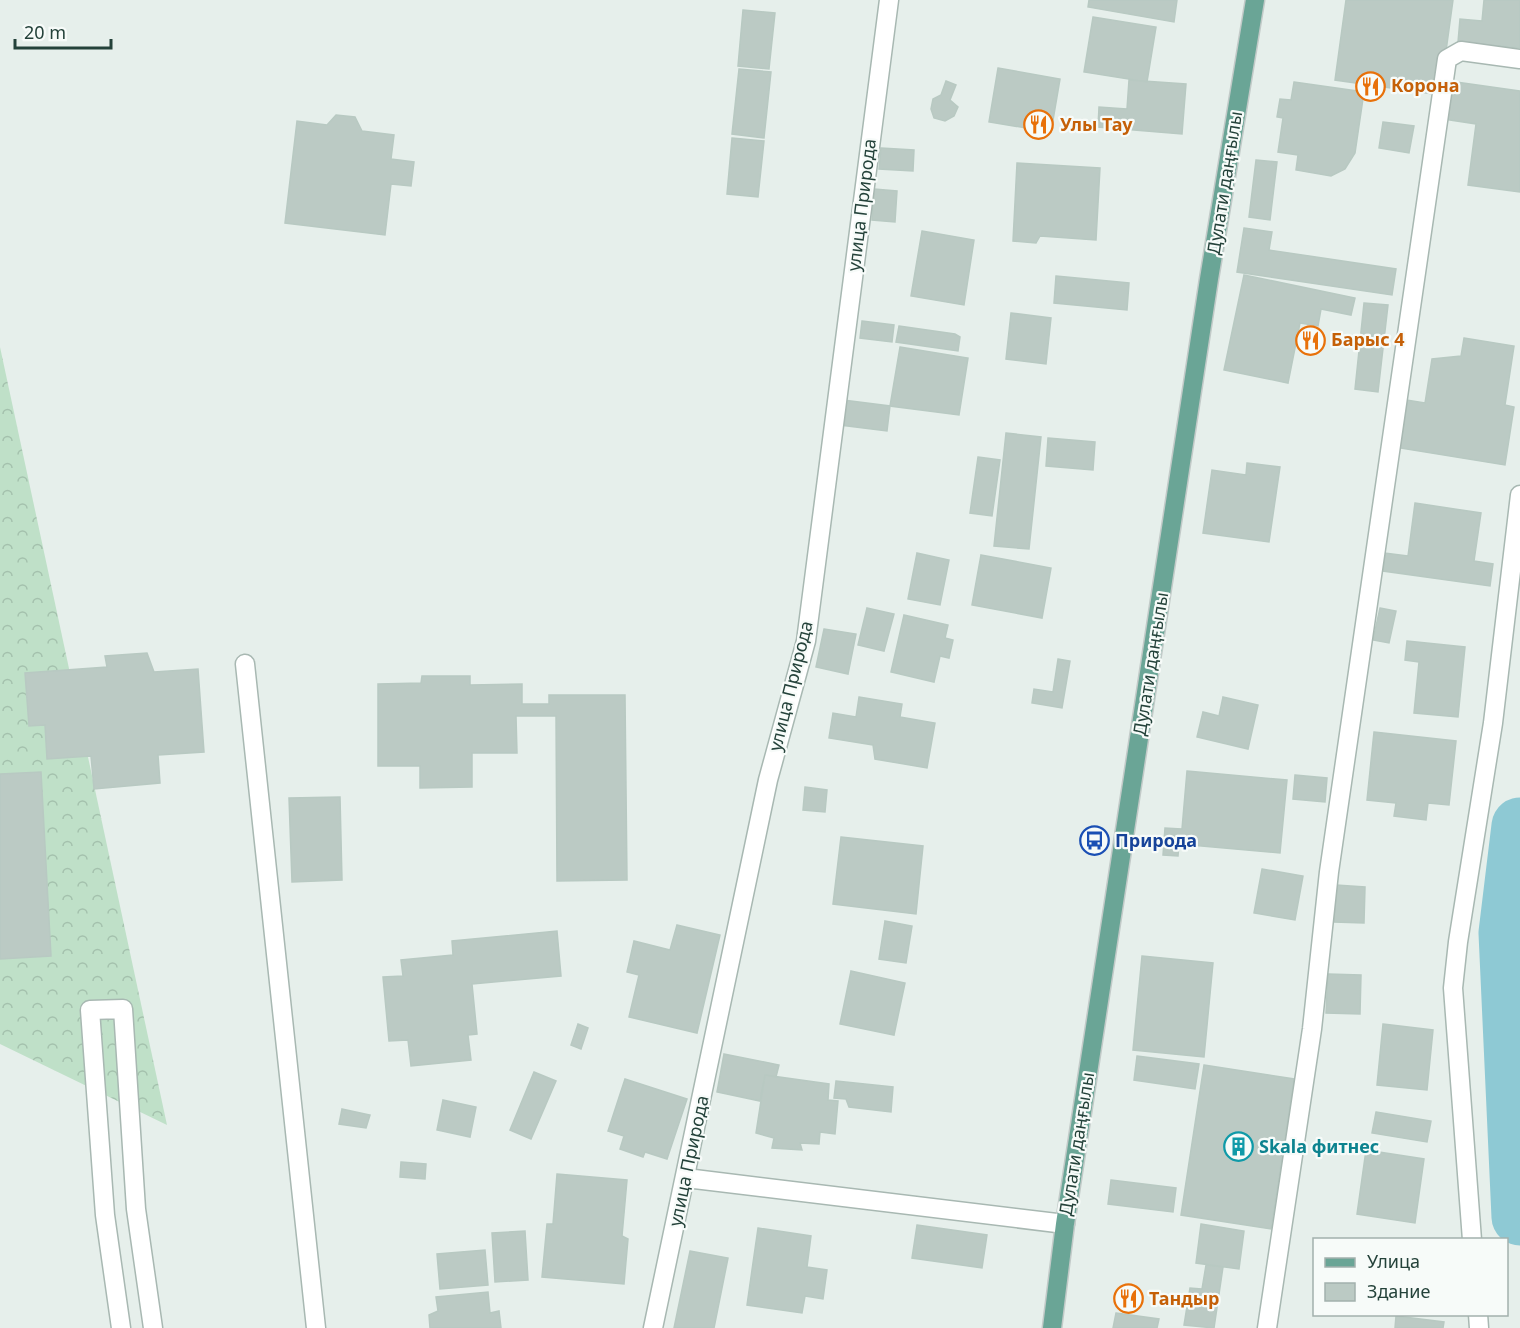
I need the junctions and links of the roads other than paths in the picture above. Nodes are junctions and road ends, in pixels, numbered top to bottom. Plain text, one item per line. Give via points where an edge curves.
1 (889, 0) edge
2 (1255, 0) edge
3 (1520, 59) edge
4 (1520, 495) edge
5 (245, 664) dead end
6 (686, 1178) junction
7 (1065, 1224) junction
8 (1472, 1238) edge
9 (121, 1328) edge
10 (153, 1328) edge
11 (315, 1328) edge
12 (653, 1328) edge
13 (1052, 1328) edge
14 (1267, 1328) edge

1 - 6 street, улица Природа via 806,641 768,780
2 - 7 main road, Дулати даңғылы
3 - 14 street via 1461,51 1447,59 1332,848 1312,1029
4 - 8 street via 1493,723 1453,988
5 - 11 street
6 - 7 street
6 - 12 street, улица Природа
7 - 13 main road, Дулати даңғылы
9 - 10 street via 105,1215 90,1011 123,1009 136,1209

